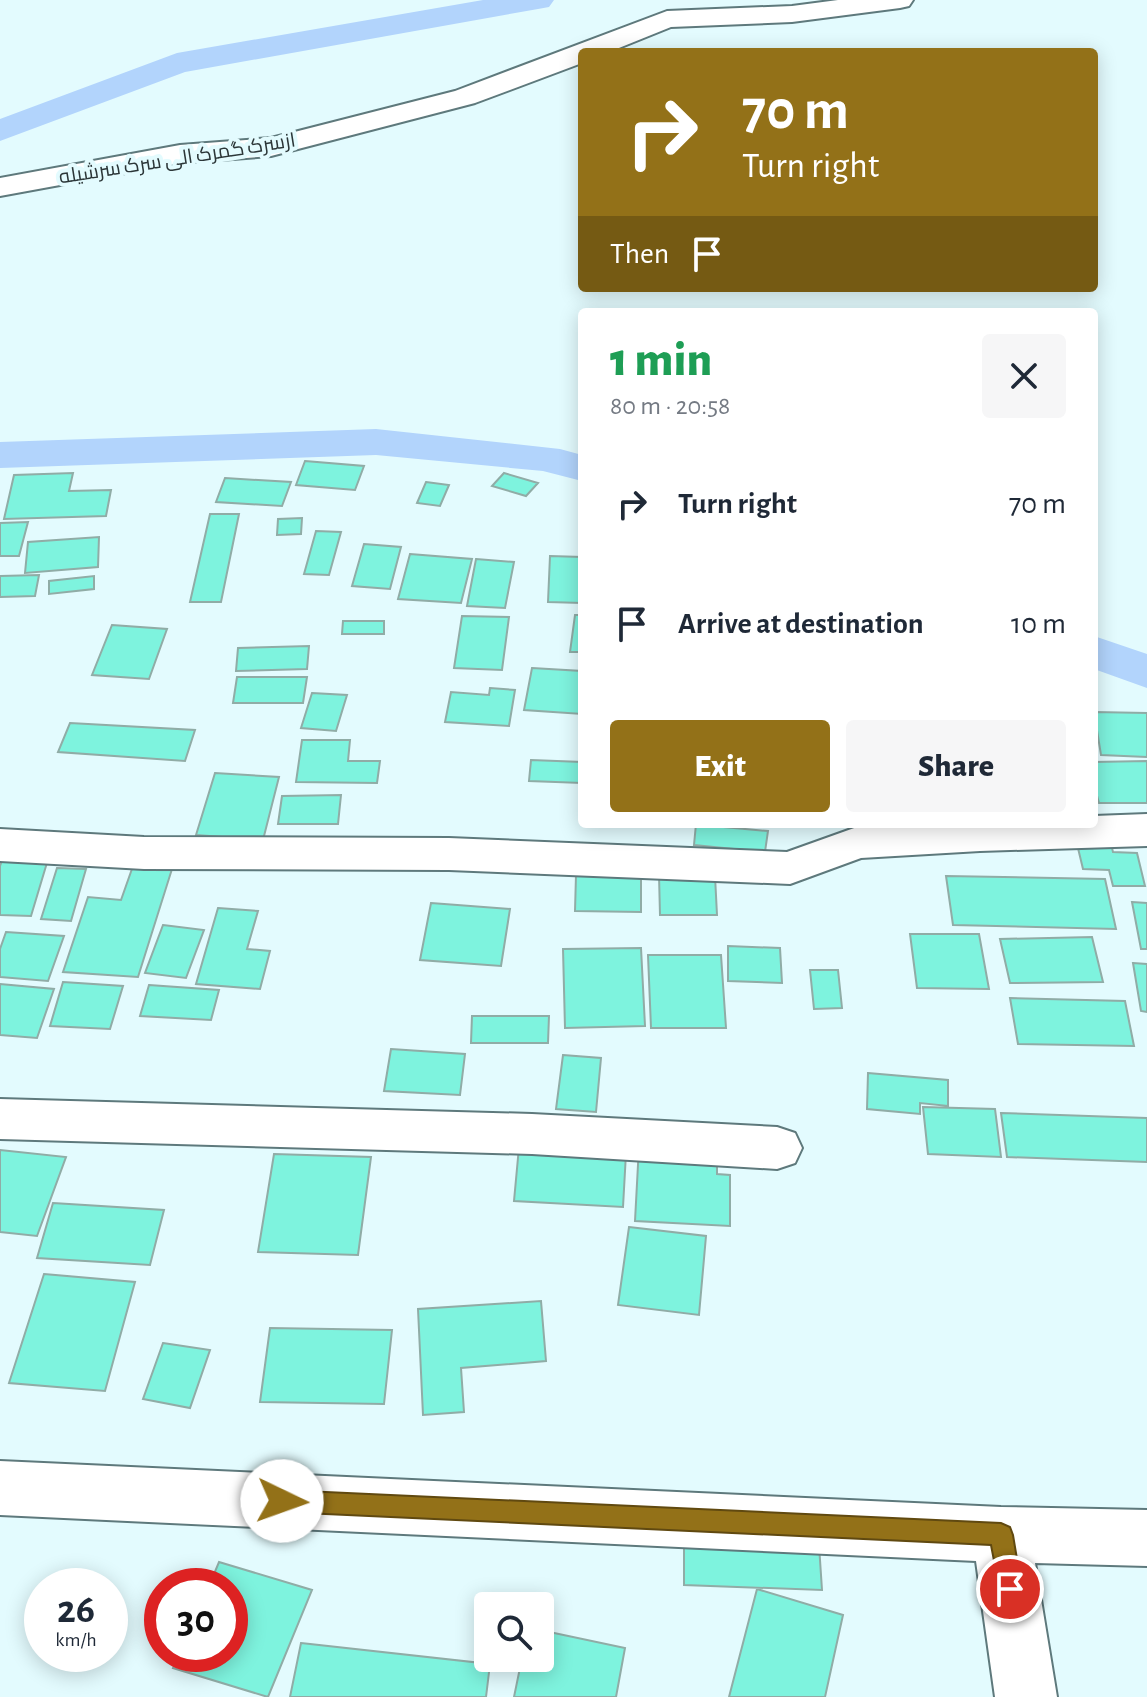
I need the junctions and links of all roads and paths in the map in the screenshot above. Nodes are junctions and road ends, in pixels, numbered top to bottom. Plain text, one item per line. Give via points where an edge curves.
1 (900, 0) edge
2 (596, 48) edge
3 (578, 55) edge
4 (0, 187) edge
5 (1147, 830) edge
6 (0, 845) edge
7 (0, 1119) edge
8 (777, 1148) dead end
9 (0, 1488) edge
10 (1001, 1535) junction
11 (1147, 1538) edge
12 (1026, 1697) edge

1 - 2 street, ازسرک گمرک الی سرک سرشیله via 792,14 667,19
3 - 4 street, ازسرک گمرک الی سرک سرشیله via 465,97 271,147 180,154
5 - 6 street via 857,843 790,868 449,854 144,853
7 - 8 street via 532,1134
9 - 10 street
10 - 11 street
10 - 12 street

